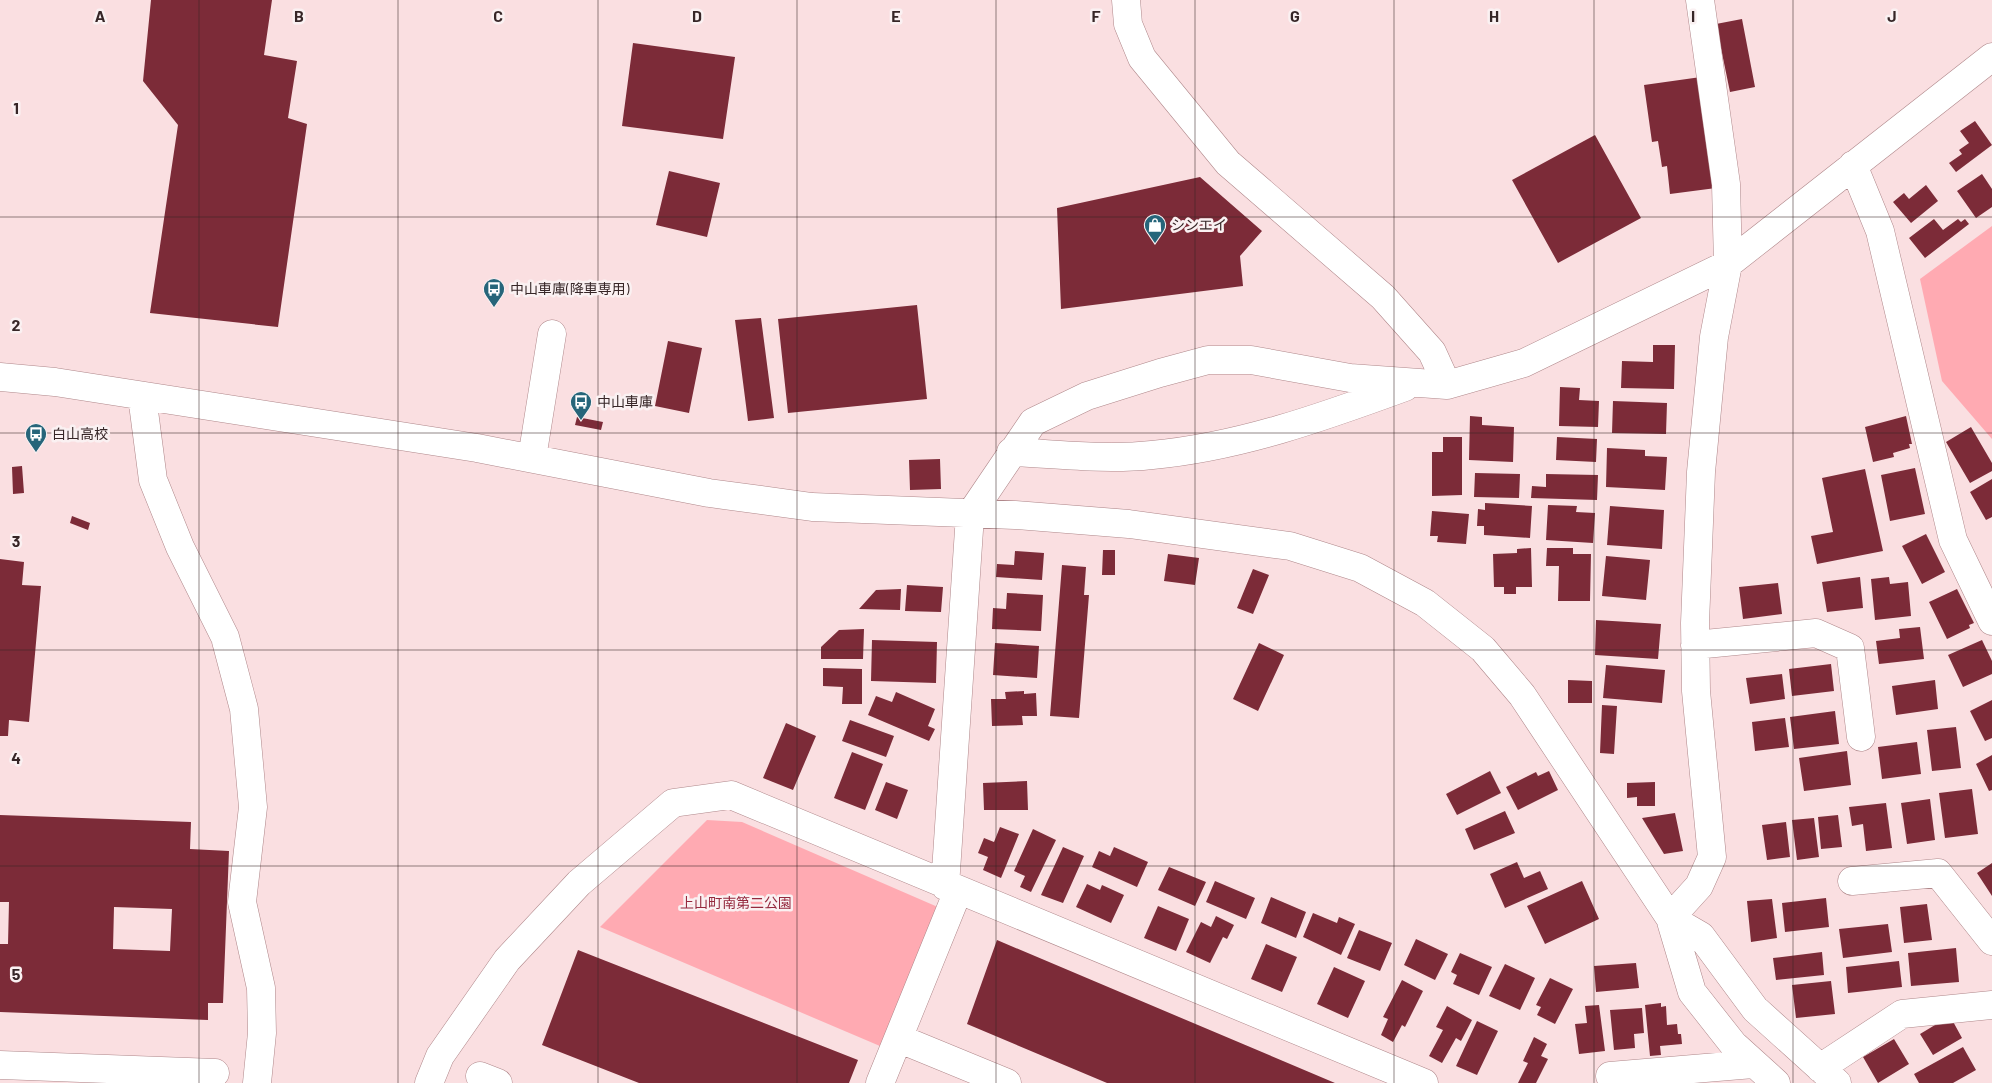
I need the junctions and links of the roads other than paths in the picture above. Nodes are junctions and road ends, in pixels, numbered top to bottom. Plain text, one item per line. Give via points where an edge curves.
1 (1126, 0) edge
2 (1700, 0) edge
3 (1992, 57) edge
4 (1853, 166) junction
5 (1728, 264) junction
6 (552, 334) dead end
7 (0, 377) edge
8 (1413, 383) junction
9 (1447, 385) junction
10 (142, 396) junction
11 (1011, 452) junction
12 (532, 458) junction
13 (970, 515) junction
14 (1992, 620) edge
15 (1695, 645) junction
16 (1861, 737) dead end
17 (1852, 881) dead end
18 (952, 888) junction
19 (1670, 918) junction
20 (1992, 941) edge
21 (1992, 1005) edge
22 (900, 1039) junction
23 (1753, 1064) junction
24 (0, 1065) edge
25 (215, 1073) dead end
26 (1828, 1075) edge
27 (1610, 1076) dead end
28 (257, 1083) edge
29 (429, 1083) edge
30 (880, 1083) edge
31 (1007, 1083) edge
32 (1424, 1083) edge
33 (1776, 1083) edge

1 - 9 street via 1128,24 1142,58 1228,162 1383,297 1432,352
2 - 5 street via 1726,184
3 - 4 street
4 - 5 street
4 - 14 street via 1880,231 1953,540
5 - 9 street via 1524,363
5 - 15 street via 1714,337 1701,472
6 - 12 street
7 - 10 street
8 - 9 street
8 - 11 street via 1326,416 1220,444 1151,456
8 - 11 street via 1350,378 1251,360 1208,360 1087,396 1032,422
10 - 12 street
10 - 28 street via 153,480 180,547 224,637 244,709 253,808 242,902 262,988
11 - 13 street
12 - 13 street via 709,493 812,507
13 - 18 street
13 - 19 street via 1015,515 1128,524 1290,546 1360,568 1425,603 1483,649 1522,695
15 - 16 street via 1816,633 1850,648
15 - 19 street via 1696,692 1712,857 1699,886
17 - 20 street via 1938,873
18 - 22 street
18 - 29 street via 731,795 673,804 579,883 507,960 440,1056
18 - 32 street
19 - 23 street via 1692,992
19 - 26 street via 1701,936 1755,1009
21 - 26 street via 1902,1014
22 - 30 street
22 - 31 street
23 - 27 street
23 - 33 street
24 - 25 street

